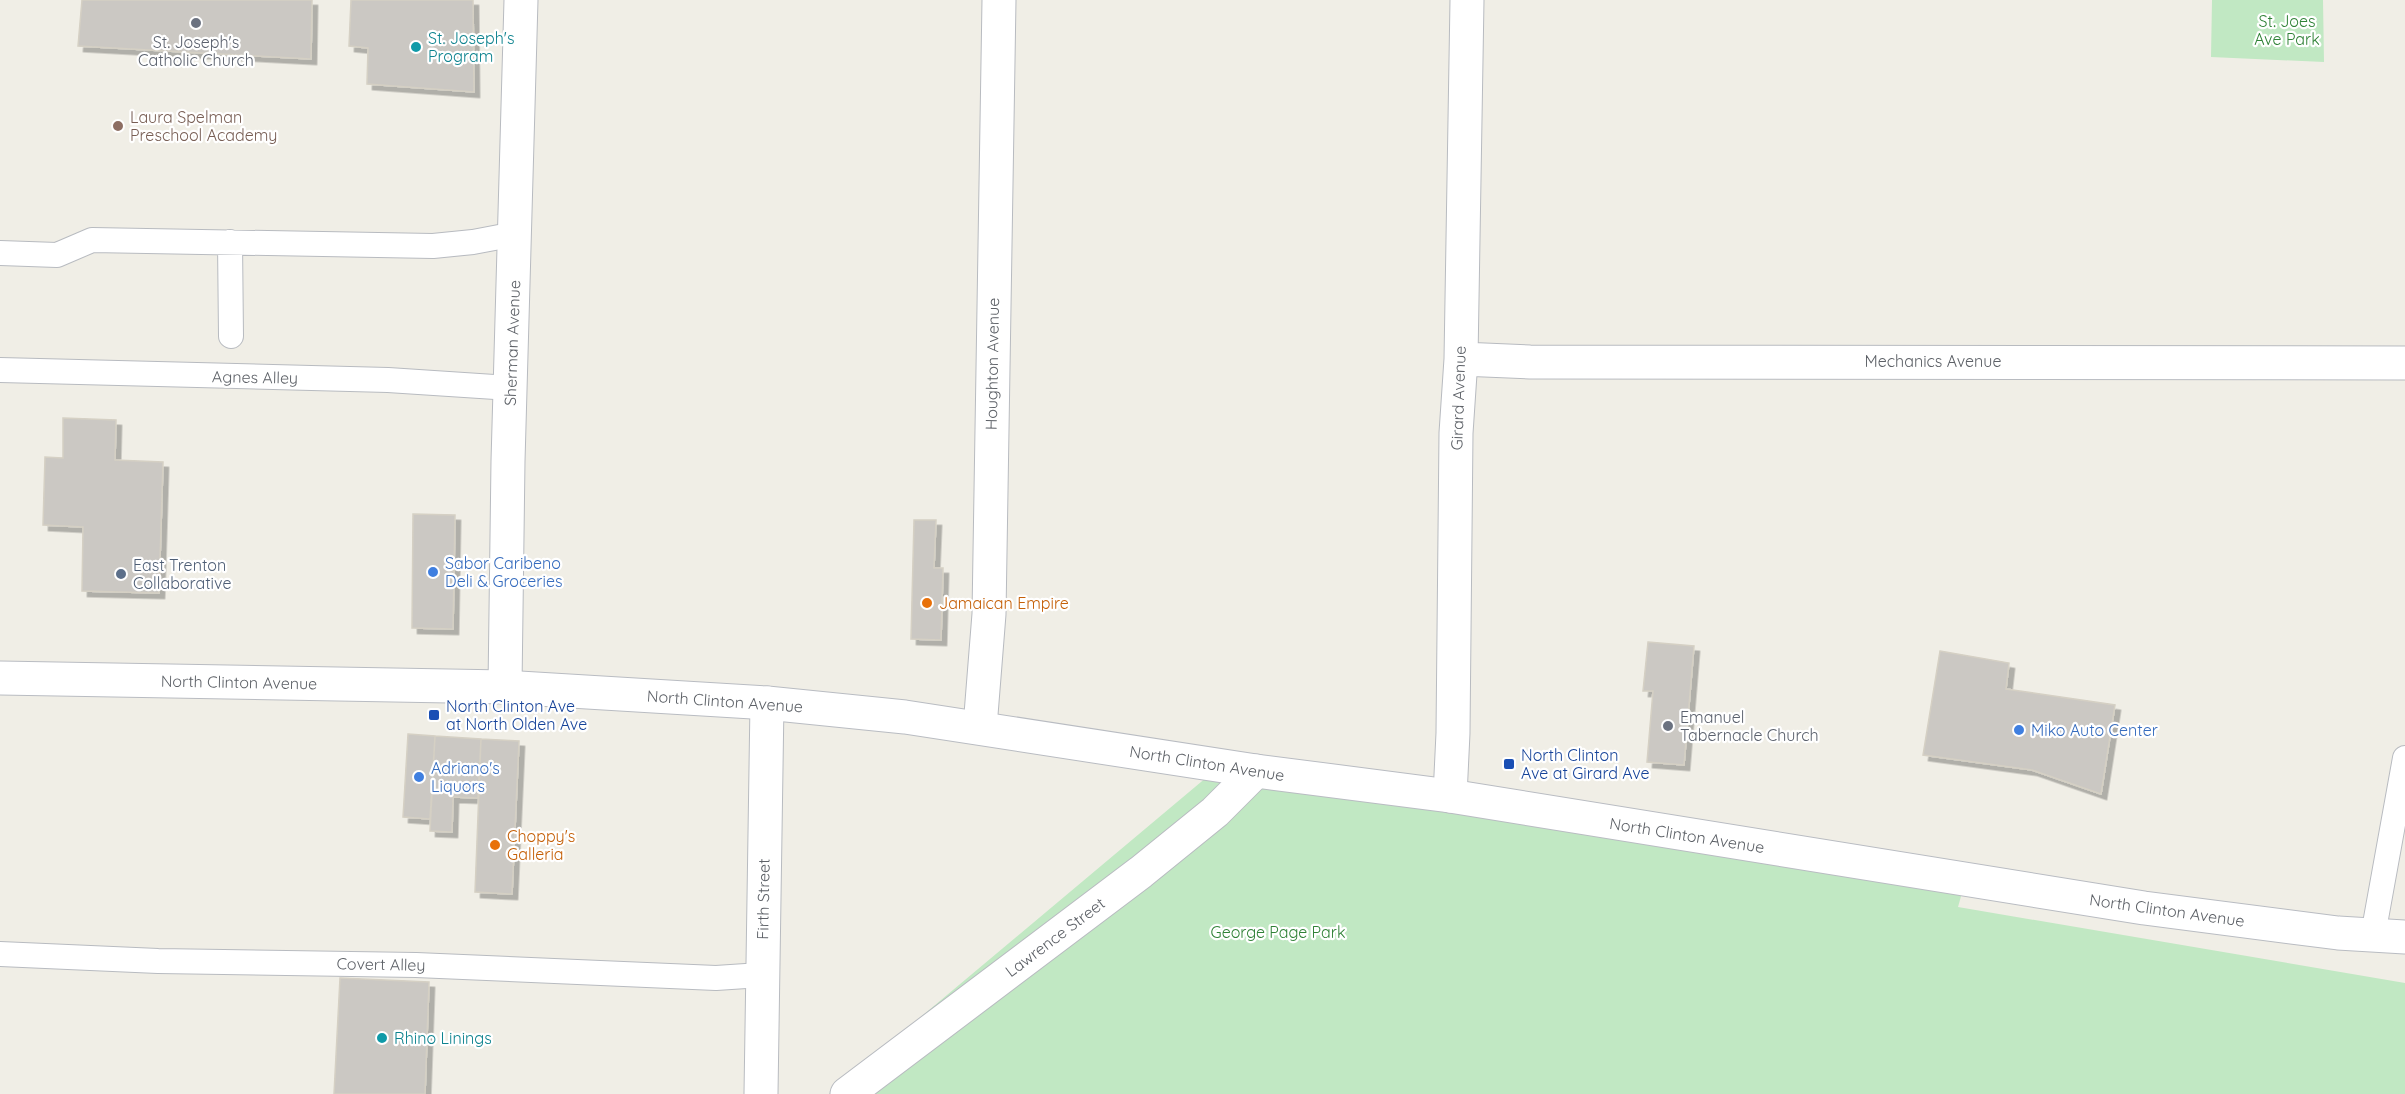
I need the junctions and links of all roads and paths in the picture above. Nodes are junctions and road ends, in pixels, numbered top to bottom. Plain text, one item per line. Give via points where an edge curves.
1 (521, 0) edge
2 (999, 0) edge
3 (1467, 0) edge
4 (516, 234) junction
5 (230, 242) junction
6 (0, 253) edge
7 (231, 336) dead end
8 (1461, 359) junction
9 (2405, 363) edge
10 (0, 370) edge
11 (511, 388) junction
12 (0, 678) edge
13 (505, 687) junction
14 (767, 703) junction
15 (980, 727) junction
16 (2405, 758) edge
17 (1257, 771) junction
18 (1450, 796) junction
19 (2389, 936) edge
20 (0, 954) edge
21 (761, 975) junction
22 (761, 1094) edge
23 (847, 1094) edge

1 - 4 street, Sherman Avenue
2 - 15 street, Houghton Avenue via 989,614
3 - 8 street, Girard Avenue
4 - 5 lane via 433,246
4 - 11 street, Sherman Avenue
5 - 6 lane via 92,240 57,255
5 - 7 lane
8 - 9 street, Mechanics Avenue
8 - 18 street, Girard Avenue via 1456,433
10 - 11 lane, Agnes Alley via 388,380
11 - 13 street, Sherman Avenue
12 - 13 street, North Clinton Avenue
13 - 14 street, North Clinton Avenue
14 - 15 street, North Clinton Avenue
14 - 21 street, Firth Street
15 - 17 street, North Clinton Avenue
16 - 19 lane
17 - 18 street, North Clinton Avenue
17 - 23 street, Lawrence Street via 1215,812 1141,872
18 - 19 street, North Clinton Avenue via 2144,908
20 - 21 lane, Covert Alley via 716,978
21 - 22 street, Firth Street

